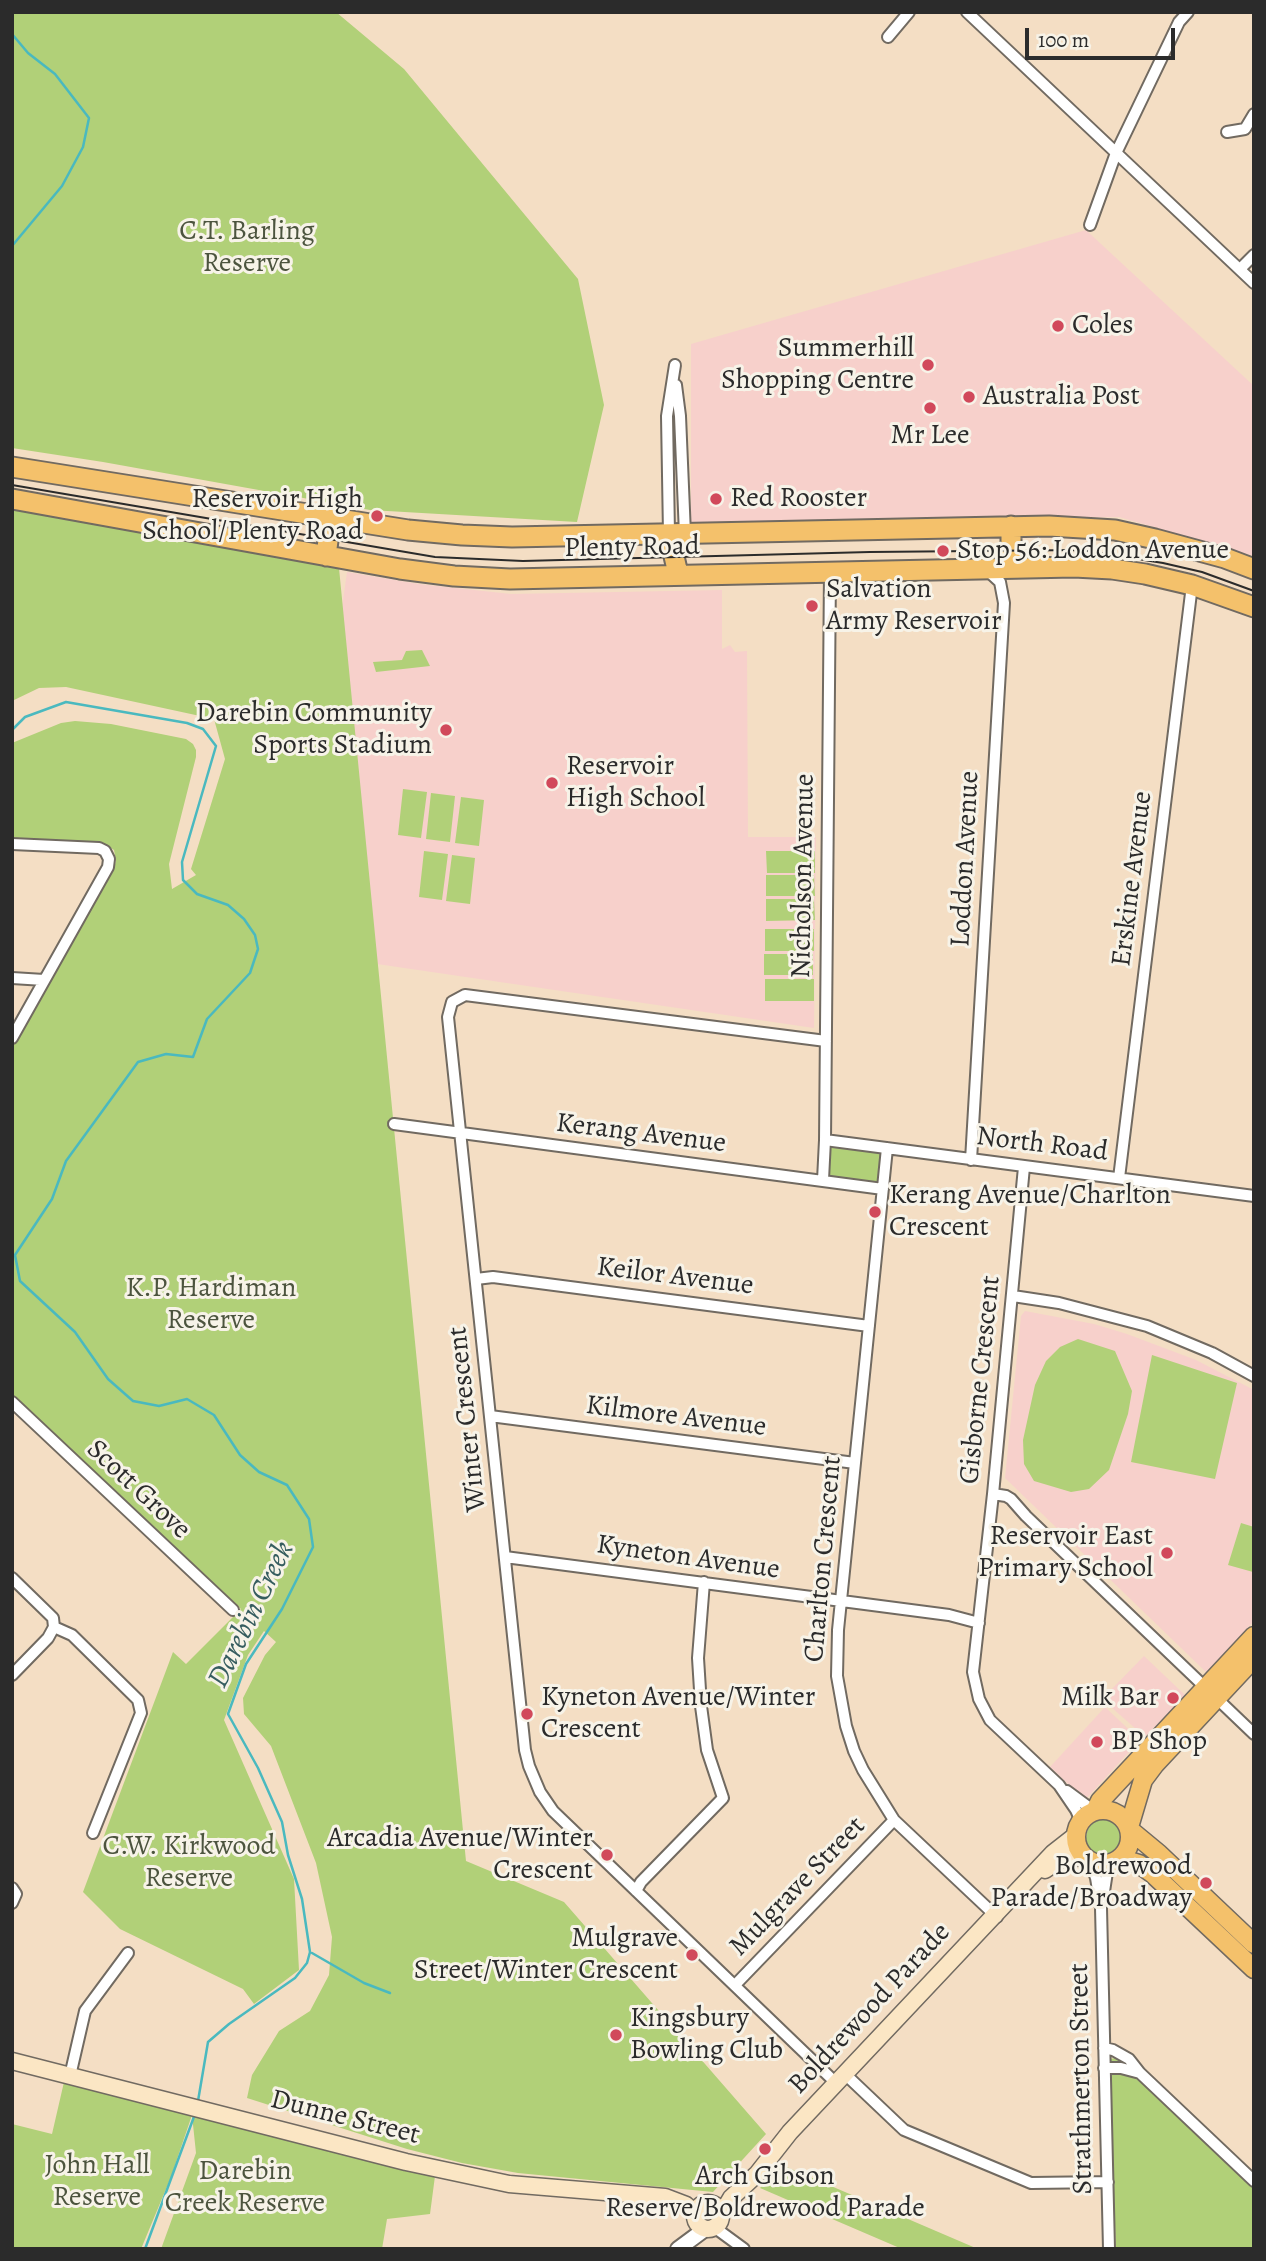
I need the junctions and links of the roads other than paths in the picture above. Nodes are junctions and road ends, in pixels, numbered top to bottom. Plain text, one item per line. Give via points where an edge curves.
1 (909, 12) edge
2 (967, 12) edge
3 (1169, 12) edge
4 (1188, 12) edge
5 (1179, 22) junction
6 (888, 37) dead end
7 (1254, 114) edge
8 (1227, 131) dead end
9 (1116, 153) junction
10 (1090, 225) dead end
11 (1254, 255) edge
12 (1240, 270) junction
13 (1254, 283) edge
14 (12, 467) edge
15 (12, 499) edge
16 (331, 517) junction
17 (1011, 526) junction
18 (677, 534) junction
19 (327, 556) junction
20 (1011, 568) junction
21 (984, 569) junction
22 (1254, 569) edge
23 (830, 572) junction
24 (678, 574) junction
25 (1192, 585) junction
26 (1253, 606) edge
27 (12, 844) edge
28 (12, 978) edge
29 (44, 981) junction
30 (12, 1038) edge
31 (826, 1041) junction
32 (394, 1124) dead end
33 (460, 1133) junction
34 (825, 1140) junction
35 (887, 1148) junction
36 (971, 1160) junction
37 (1024, 1167) junction
38 (1119, 1178) junction
39 (823, 1180) junction
40 (883, 1188) junction
41 (1254, 1196) edge
42 (476, 1279) junction
43 (1013, 1296) junction
44 (869, 1325) junction
45 (1254, 1376) edge
46 (12, 1402) edge
47 (490, 1416) junction
48 (855, 1463) junction
49 (993, 1499) junction
50 (505, 1557) junction
51 (12, 1578) edge
52 (704, 1582) junction
53 (841, 1601) junction
54 (233, 1610) dead end
55 (980, 1619) junction
56 (54, 1627) junction
57 (1254, 1636) edge
58 (1254, 1658) edge
59 (12, 1675) edge
60 (1211, 1693) junction
61 (1254, 1734) edge
62 (1152, 1757) junction
63 (1059, 1785) junction
64 (86, 1812) dead end
65 (99, 1817) junction
66 (894, 1820) junction
67 (1087, 1820) junction
68 (1129, 1829) junction
69 (93, 1833) dead end
70 (1087, 1859) junction
71 (1116, 1861) junction
72 (12, 1888) edge
73 (636, 1891) junction
74 (12, 1903) edge
75 (1101, 1908) junction
76 (993, 1918) junction
77 (1254, 1944) edge
78 (128, 1953) dead end
79 (1252, 1967) edge
80 (735, 1985) junction
81 (1104, 2049) junction
82 (14, 2061) edge
83 (1104, 2068) junction
84 (1140, 2073) junction
85 (70, 2076) junction
86 (841, 2079) junction
87 (1254, 2181) edge
88 (1108, 2182) junction
89 (709, 2216) junction
90 (741, 2246) edge
91 (679, 2248) edge
92 (1109, 2249) edge

1 - 6 street
2 - 9 street
3 - 5 street
4 - 5 street
5 - 9 street
7 - 8 street via 1245,129
9 - 10 street
9 - 12 street
11 - 12 street
12 - 13 street
14 - 16 highway, Plenty Road
15 - 19 highway, Plenty Road
16 - 18 highway, Plenty Road via 462,535
16 - 19 highway
17 - 18 highway, Plenty Road
17 - 20 highway
17 - 22 highway, Plenty Road via 1115,530 1190,547
18 - 18 street via 680,416 675,370 667,415
18 - 24 highway
19 - 24 highway, Plenty Road via 454,576 510,579
20 - 21 highway, Plenty Road
20 - 25 highway, Plenty Road via 1112,569
21 - 23 highway, Plenty Road
21 - 36 street, Loddon Avenue via 1000,582 1004,603
23 - 24 highway, Plenty Road
23 - 31 street, Nicholson Avenue
25 - 26 highway, Plenty Road
25 - 38 street, Erskine Avenue
27 - 29 street via 99,848 109,859
28 - 29 street
29 - 30 street
31 - 33 street, Winter Crescent via 465,995 452,1002 448,1017
31 - 34 street, Nicholson Avenue
32 - 33 street, Kerang Avenue
33 - 39 street, Kerang Avenue
33 - 42 street, Winter Crescent
34 - 35 street, North Road
34 - 39 street, Nicholson Avenue
35 - 36 street, North Road
35 - 40 street, Charlton Crescent
36 - 37 street, North Road
37 - 38 street, North Road
37 - 43 street, Gisborne Crescent
38 - 41 street, North Road
39 - 40 street, Kerang Avenue
40 - 44 street, Charlton Crescent
42 - 44 street, Keilor Avenue via 493,1277
42 - 47 street, Winter Crescent
43 - 45 street via 1147,1326
43 - 49 street, Gisborne Crescent
44 - 48 street, Charlton Crescent
46 - 54 street, Scott Grove
47 - 48 street, Kilmore Avenue
47 - 50 street, Winter Crescent
48 - 53 street, Charlton Crescent
49 - 55 street, Gisborne Crescent
49 - 60 street via 1006,1496
50 - 52 street, Kyneton Avenue
50 - 73 street, Winter Crescent via 529,1766 553,1811
51 - 56 street via 53,1618
52 - 53 street, Kyneton Avenue
52 - 73 street via 698,1658 701,1706 723,1798
53 - 55 street, Kyneton Avenue
53 - 66 street, Charlton Crescent via 836,1676 846,1726 863,1770
55 - 63 street, Gisborne Crescent via 973,1654 975,1687 990,1720
56 - 59 street
56 - 65 street via 72,1635 138,1700 141,1713
57 - 60 main road, Boldrewood Parade
58 - 60 main road, Boldrewood Parade
60 - 61 street
60 - 62 main road, Boldrewood Parade
62 - 67 main road, Boldrewood Parade via 1100,1801
62 - 68 main road, Boldrewood Parade
63 - 67 street
63 - 67 street, Gisborne Crescent
64 - 65 street
65 - 69 street
66 - 76 street, Charlton Crescent
66 - 80 street, Mulgrave Street
67 - 68 main road via 1107,1810 1118,1814
67 - 70 main road via 1078,1847
67 - 76 main road, Boldrewood Parade
68 - 71 main road via 1129,1845
68 - 77 main road
70 - 71 main road via 1100,1864
70 - 75 street, Strathmerton Street
70 - 76 main road, Boldrewood Parade via 1061,1859 1048,1867
71 - 75 street, Strathmerton Street via 1107,1872
71 - 79 main road via 1139,1864 1153,1874
72 - 74 street via 16,1894
73 - 80 street, Winter Crescent
75 - 81 street, Strathmerton Street
76 - 86 main road, Boldrewood Parade
77 - 79 main road
78 - 85 street via 85,2011
80 - 86 street, Winter Crescent
81 - 83 street, Strathmerton Street
81 - 84 street via 1129,2059
82 - 85 main road, Dunne Street
83 - 84 street
83 - 88 street, Strathmerton Street
84 - 87 street
85 - 89 main road, Dunne Street via 406,2162 509,2184 665,2197
86 - 88 street, Winter Crescent via 904,2130 1031,2183
86 - 89 main road, Boldrewood Parade
88 - 92 street, Strathmerton Street
89 - 90 street
89 - 91 street, Boldrewood Parade

